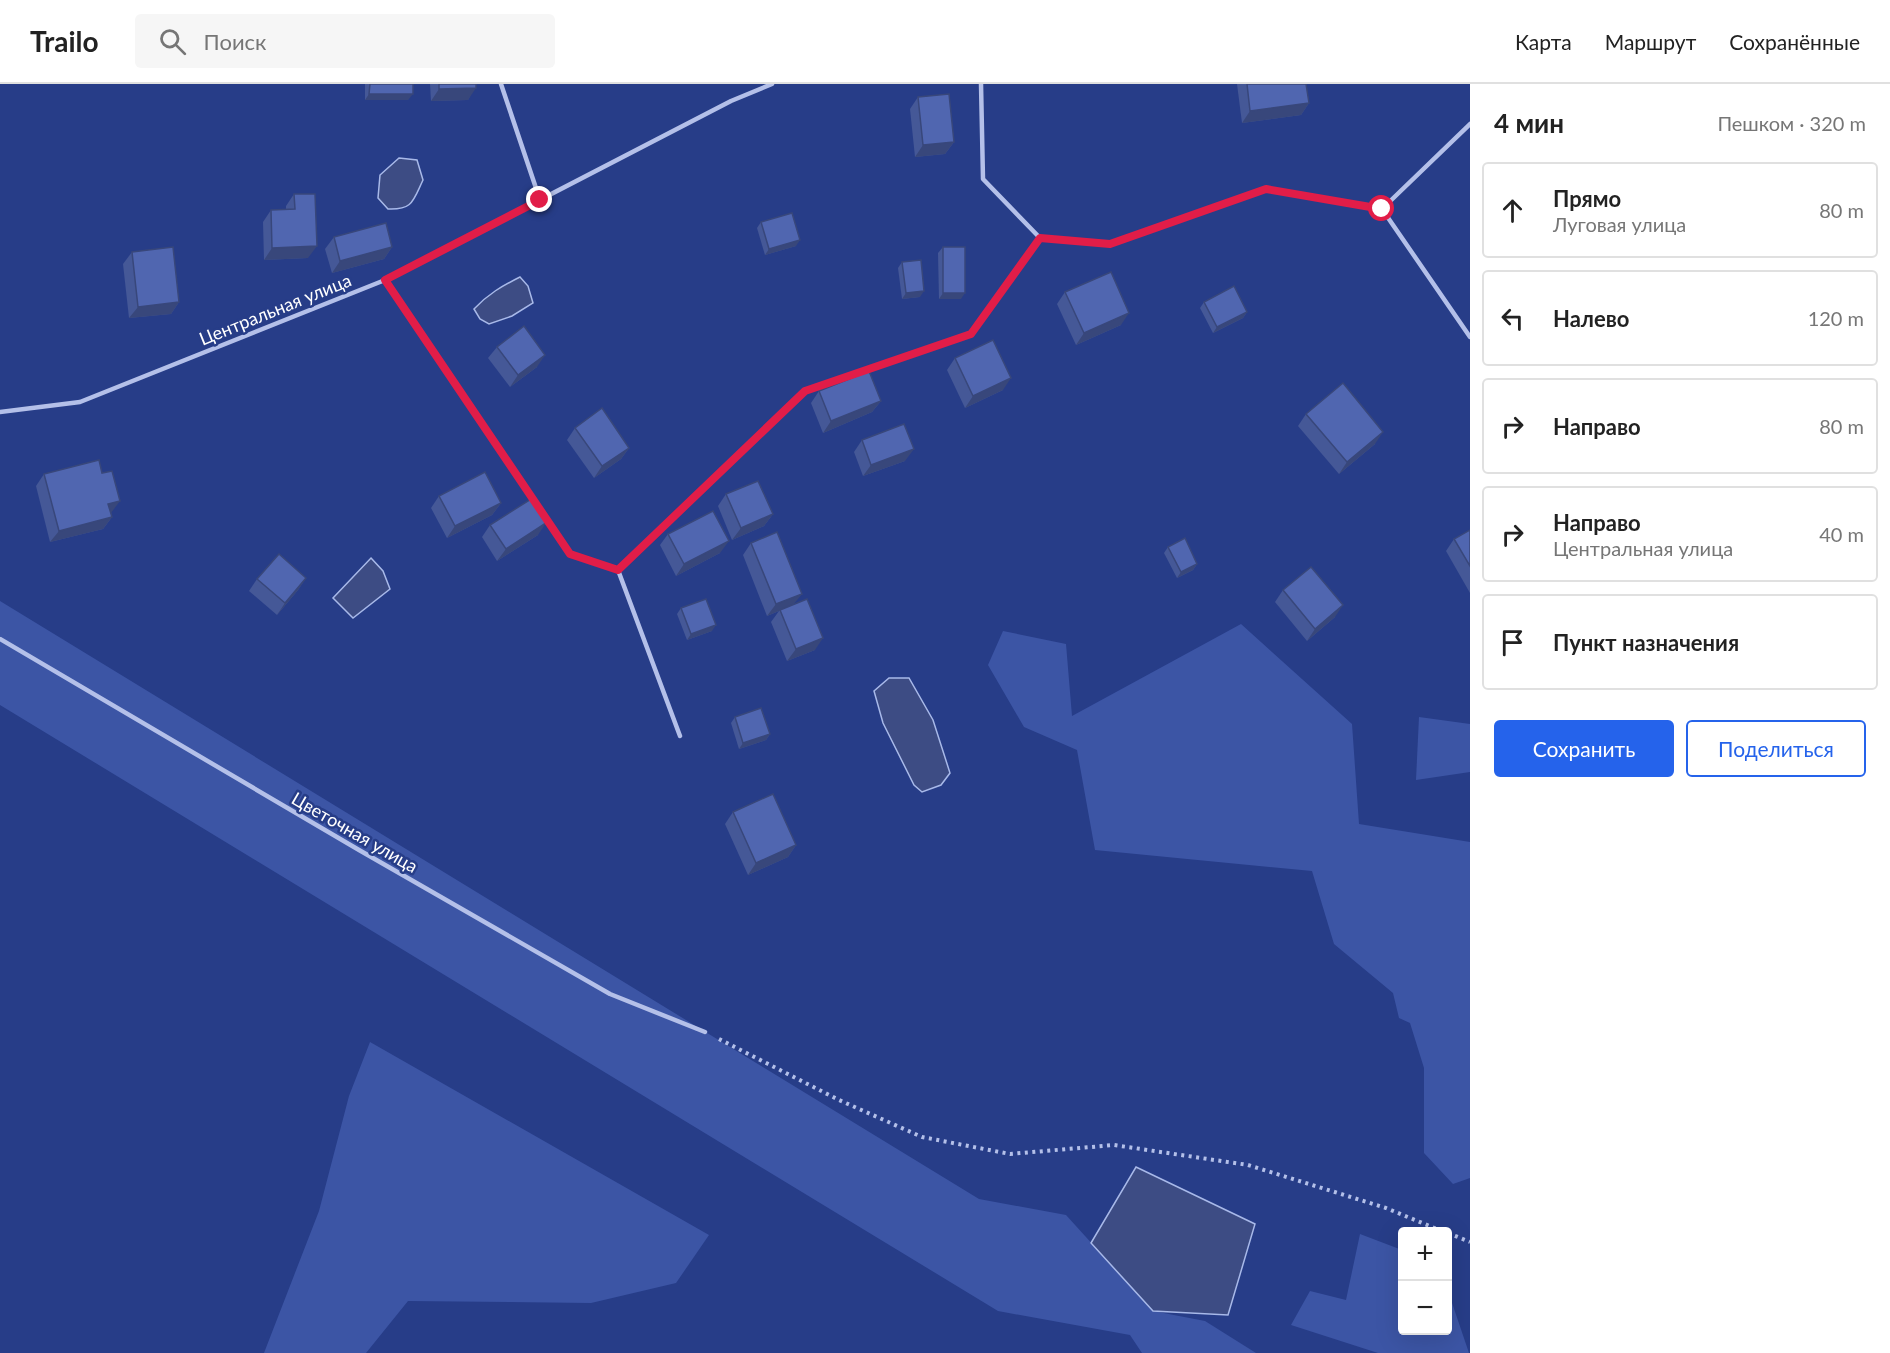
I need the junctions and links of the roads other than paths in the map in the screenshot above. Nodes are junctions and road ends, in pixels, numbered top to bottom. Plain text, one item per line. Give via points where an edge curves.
1 (501, 84) edge
2 (772, 84) edge
3 (981, 84) edge
4 (1470, 124) edge
5 (540, 200) junction
6 (1382, 209) junction
7 (1040, 238) junction
8 (385, 280) junction
9 (1470, 337) edge
10 (0, 412) edge
11 (618, 570) junction
12 (0, 639) edge
13 (680, 736) dead end
14 (705, 1032) road end

1 - 5 lane
2 - 5 lane, Центральная улица via 731,101
3 - 7 lane via 983,179
4 - 6 lane
5 - 8 lane, Центральная улица
6 - 7 lane via 1266,189 1110,244
6 - 9 lane
7 - 11 lane via 971,334 805,391
8 - 10 lane, Центральная улица via 80,402
8 - 11 lane via 570,554
11 - 13 lane
12 - 14 lane, Цветочная улица via 610,994

